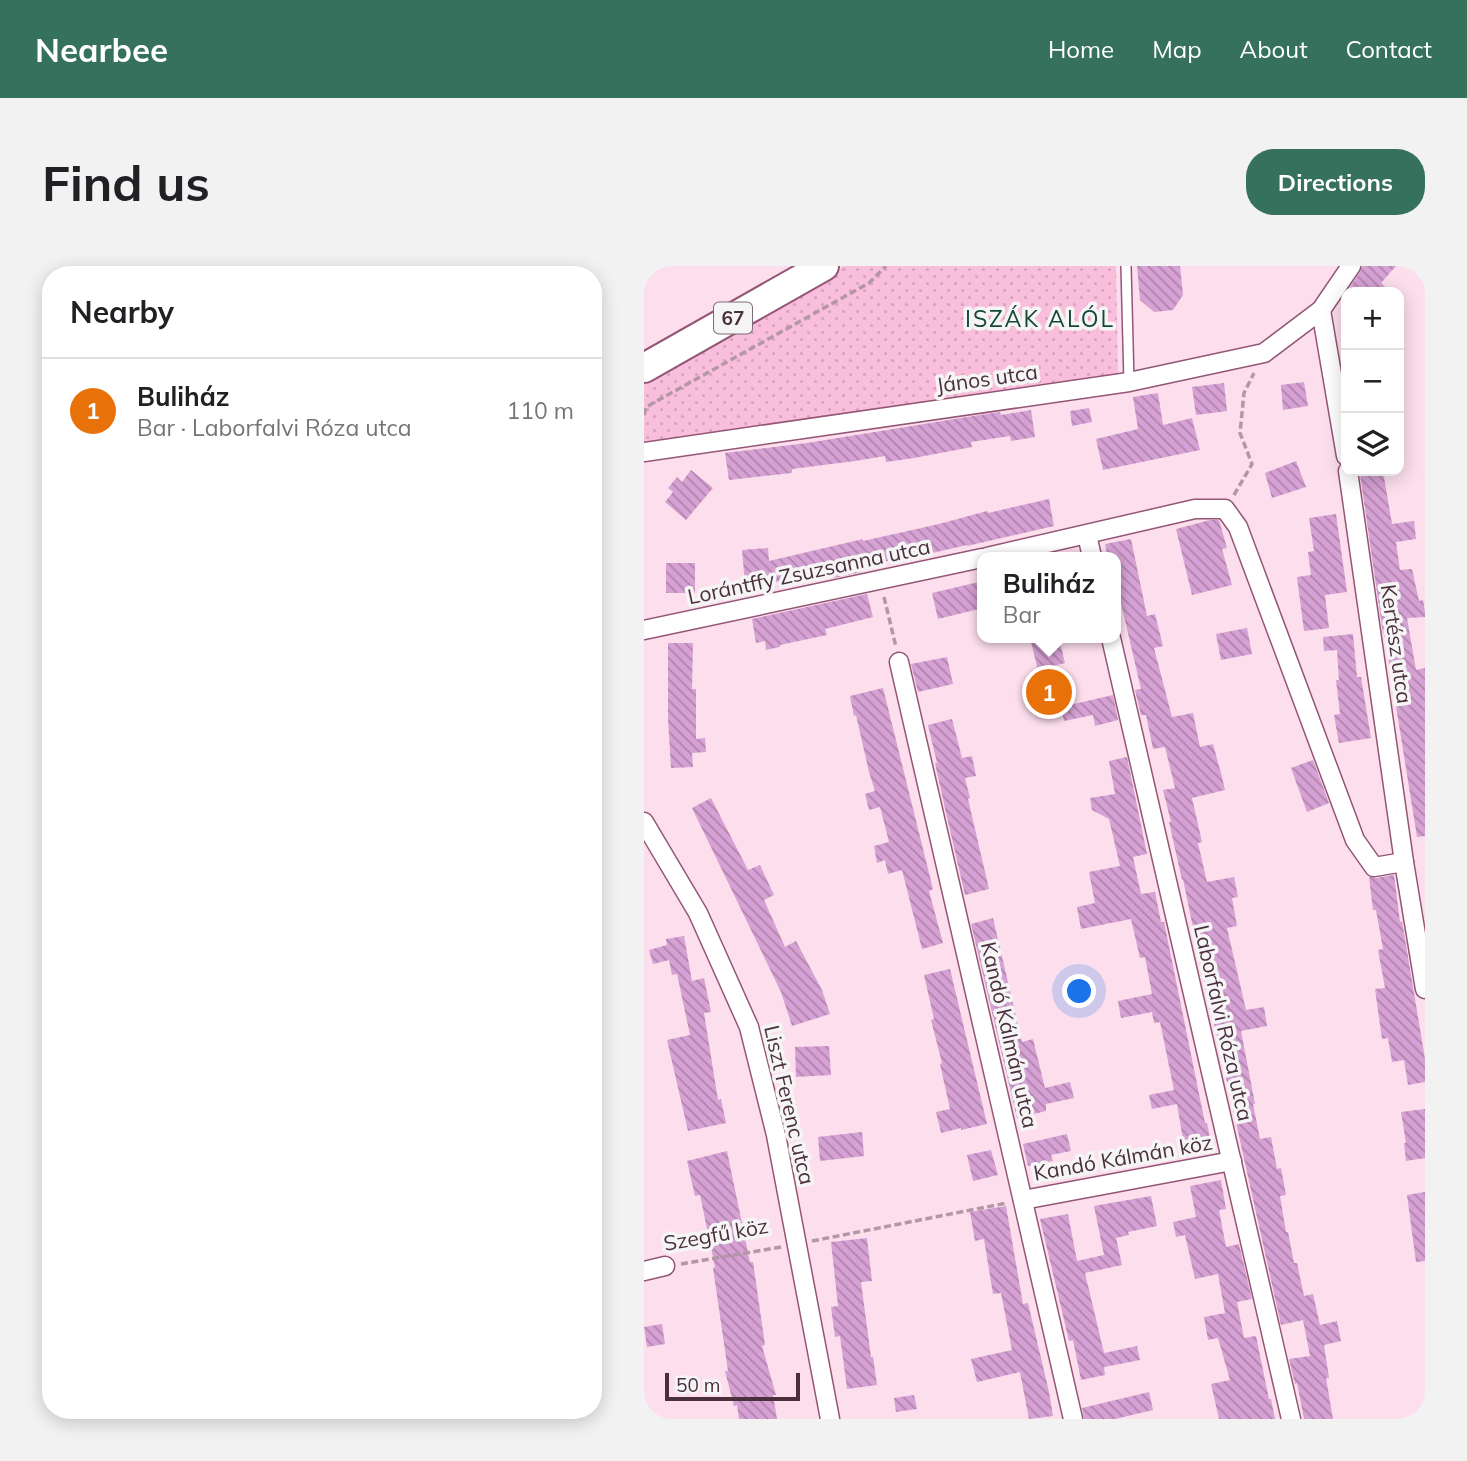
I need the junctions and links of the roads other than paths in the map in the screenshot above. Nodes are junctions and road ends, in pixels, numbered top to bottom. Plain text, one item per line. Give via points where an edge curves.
1 (824, 266) edge
2 (1126, 266) edge
3 (1351, 266) edge
4 (1321, 310) junction
5 (644, 368) edge
6 (1129, 382) junction
7 (1341, 427) edge
8 (644, 452) edge
9 (1349, 476) edge
10 (1087, 535) junction
11 (1011, 552) edge
12 (1091, 552) edge
13 (977, 560) edge
14 (644, 631) edge
15 (1112, 643) edge
16 (899, 662) road end
17 (644, 822) edge
18 (1404, 862) junction
19 (1425, 989) edge
20 (1232, 1161) junction
21 (1023, 1200) junction
22 (665, 1266) road end
23 (644, 1271) edge
24 (830, 1419) edge
25 (1073, 1419) edge
26 (1291, 1419) edge

1 - 5 main road, 67
2 - 6 lane
3 - 4 street, János utca
4 - 6 street, János utca via 1264,353
4 - 7 street
6 - 8 street, János utca
9 - 18 street, Kertész utca
10 - 11 street, Lorántffy Zsuzsanna utca
10 - 12 street
10 - 18 street, Lorántffy Zsuzsanna utca via 1195,509 1225,509 1238,527 1354,840 1374,867
13 - 14 street, Lorántffy Zsuzsanna utca
15 - 20 street, Laborfalvi Róza utca
16 - 21 street, Kandó Kálmán utca
17 - 24 street, Liszt Ferenc utca via 698,913 750,1027 776,1135
18 - 19 street, Kertész utca
20 - 21 street, Kandó Kálmán köz
20 - 26 street, Laborfalvi Róza utca
21 - 25 street, Kandó Kálmán utca
22 - 23 street, Szegfű köz

